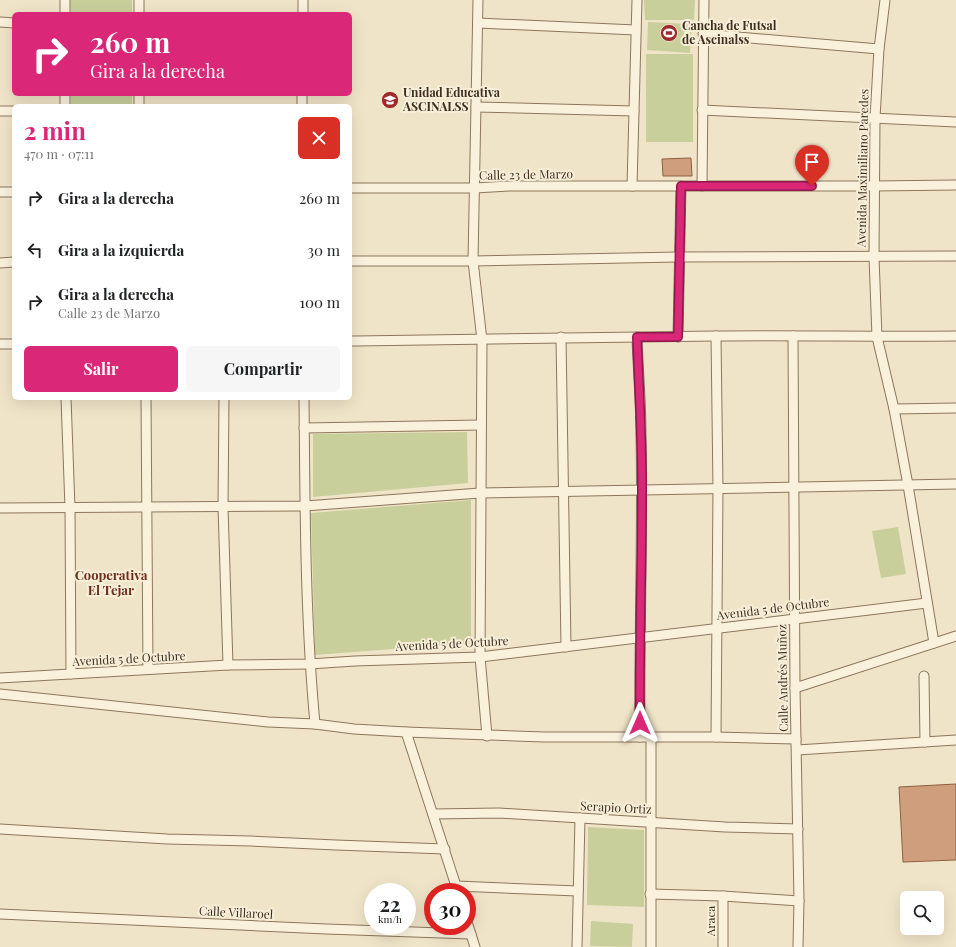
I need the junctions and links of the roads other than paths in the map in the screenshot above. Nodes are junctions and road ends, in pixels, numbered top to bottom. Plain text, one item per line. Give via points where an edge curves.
1 (66, 0) edge
2 (139, 0) edge
3 (303, 0) edge
4 (478, 0) edge
5 (637, 0) edge
6 (704, 0) edge
7 (885, 0) edge
8 (65, 12) edge
9 (139, 12) edge
10 (303, 12) edge
11 (0, 22) edge
12 (12, 23) edge
13 (478, 23) junction
14 (636, 30) junction
15 (703, 34) junction
16 (879, 49) junction
17 (476, 107) junction
18 (634, 110) junction
19 (702, 110) junction
20 (0, 111) edge
21 (12, 111) edge
22 (875, 118) junction
23 (956, 122) edge
24 (956, 185) edge
25 (632, 186) junction
26 (681, 186) junction
27 (702, 186) junction
28 (874, 186) junction
29 (352, 188) edge
30 (475, 188) junction
31 (0, 192) edge
32 (12, 192) edge
33 (956, 256) edge
34 (678, 257) junction
35 (874, 257) junction
36 (352, 261) edge
37 (473, 261) junction
38 (12, 262) edge
39 (0, 263) edge
40 (716, 336) junction
41 (793, 336) junction
42 (956, 336) edge
43 (560, 337) junction
44 (637, 337) junction
45 (678, 337) junction
46 (877, 337) junction
47 (482, 340) junction
48 (352, 341) edge
49 (0, 344) edge
50 (12, 344) edge
51 (66, 400) edge
52 (146, 400) edge
53 (224, 400) edge
54 (304, 400) edge
55 (956, 408) edge
56 (894, 409) junction
57 (481, 425) junction
58 (304, 428) junction
59 (956, 484) edge
60 (908, 485) junction
61 (794, 487) junction
62 (718, 488) junction
63 (642, 490) junction
64 (563, 491) junction
65 (480, 493) junction
66 (305, 506) junction
67 (147, 507) junction
68 (223, 507) junction
69 (0, 508) edge
70 (70, 508) junction
71 (927, 603) junction
72 (795, 619) junction
73 (716, 628) junction
74 (956, 636) edge
75 (639, 638) junction
76 (934, 643) junction
77 (566, 647) junction
78 (480, 657) junction
79 (309, 664) junction
80 (228, 665) junction
81 (148, 670) junction
82 (71, 674) junction
83 (924, 676) dead end
84 (0, 678) edge
85 (795, 688) junction
86 (0, 694) edge
87 (315, 724) junction
88 (406, 732) junction
89 (487, 736) junction
90 (640, 737) junction
91 (716, 737) junction
92 (652, 738) junction
93 (796, 739) junction
94 (956, 740) edge
95 (925, 742) junction
96 (797, 750) junction
97 (433, 814) junction
98 (580, 818) junction
99 (651, 822) junction
100 (798, 828) junction
101 (0, 829) edge
102 (445, 849) junction
103 (455, 883) edge
104 (476, 889) edge
105 (578, 890) junction
106 (650, 894) junction
107 (724, 896) junction
108 (798, 901) junction
109 (0, 914) edge
110 (424, 933) edge
111 (471, 935) edge
112 (475, 947) edge
113 (577, 947) edge
114 (651, 947) edge
115 (723, 947) edge
116 (798, 947) edge

1 - 8 street
2 - 9 street
3 - 10 street
4 - 13 street
5 - 14 street
6 - 15 street
7 - 16 street, Avenida Maximiliano Paredes
11 - 12 street
13 - 14 street
13 - 17 street
14 - 18 street
15 - 16 street
15 - 19 street
16 - 22 street, Avenida Maximiliano Paredes
17 - 18 street
17 - 30 street
18 - 25 street
19 - 22 street
19 - 27 street
20 - 21 street
22 - 23 street
22 - 28 street, Avenida Maximiliano Paredes
24 - 28 street, Calle 23 de Marzo
25 - 26 street, Calle 23 de Marzo
25 - 30 street, Calle 23 de Marzo
26 - 27 street, Calle 23 de Marzo
26 - 34 street
27 - 28 street, Calle 23 de Marzo
28 - 35 street, Avenida Maximiliano Paredes
29 - 30 street, Calle 23 de Marzo
30 - 37 street
31 - 32 street
33 - 35 street
34 - 35 street
34 - 37 street
34 - 45 street
35 - 46 street, Avenida Maximiliano Paredes
36 - 37 street
37 - 47 street
38 - 39 street
40 - 41 street
40 - 45 street
40 - 62 street
41 - 46 street
41 - 61 street, Calle Andrés Muñoz
42 - 46 street
43 - 44 street
43 - 47 street
43 - 64 street
44 - 45 street
44 - 63 street
46 - 56 street, Avenida Maximiliano Paredes
47 - 48 street
47 - 57 street
49 - 50 street
51 - 70 street
52 - 67 street
53 - 68 street
54 - 58 street
55 - 56 street
56 - 60 street, Avenida Maximiliano Paredes
57 - 58 street
57 - 65 street
58 - 66 street
59 - 60 street
60 - 61 street
60 - 71 street, Avenida Maximiliano Paredes
61 - 62 street
61 - 72 street, Calle Andrés Muñoz
62 - 63 street
62 - 73 street
63 - 64 street
63 - 75 street
64 - 65 street
64 - 77 street
65 - 66 street
65 - 78 street
66 - 68 street
66 - 79 street
67 - 68 street
67 - 70 street
67 - 81 street
68 - 80 street
69 - 70 street
70 - 82 street
71 - 72 street, Avenida 5 de Octubre
71 - 76 street, Avenida Maximiliano Paredes
72 - 73 street, Avenida 5 de Octubre
72 - 85 street, Calle Andrés Muñoz
73 - 75 street, Avenida 5 de Octubre
73 - 91 street
74 - 76 street
75 - 77 street, Avenida 5 de Octubre
75 - 90 street
76 - 85 street
77 - 78 street, Avenida 5 de Octubre
78 - 79 street, Avenida 5 de Octubre
78 - 89 street
79 - 80 street, Avenida 5 de Octubre
79 - 87 street
80 - 81 street, Avenida 5 de Octubre
81 - 82 street, Avenida 5 de Octubre
82 - 84 street, Avenida 5 de Octubre
83 - 95 street
85 - 93 street, Calle Andrés Muñoz
86 - 87 street via 268,722
87 - 88 street
88 - 89 street
88 - 97 street
89 - 90 street
90 - 92 street
91 - 92 street
91 - 93 street
92 - 99 street
93 - 96 street, Calle Andrés Muñoz
94 - 95 street
95 - 96 street
96 - 100 street, Calle Andrés Muñoz
97 - 98 street, Serapio Ortiz via 499,813
97 - 102 street
98 - 99 street, Serapio Ortiz
98 - 105 street
99 - 100 street, Serapio Ortiz
99 - 106 street
100 - 108 street, Calle Andrés Muñoz
101 - 102 street via 167,839
102 - 103 street
104 - 105 street
105 - 113 street
106 - 107 street
106 - 114 street
107 - 108 street
107 - 115 street, Araca
108 - 116 street, Calle Andrés Muñoz
109 - 110 street, Calle Villaroel
111 - 112 street

